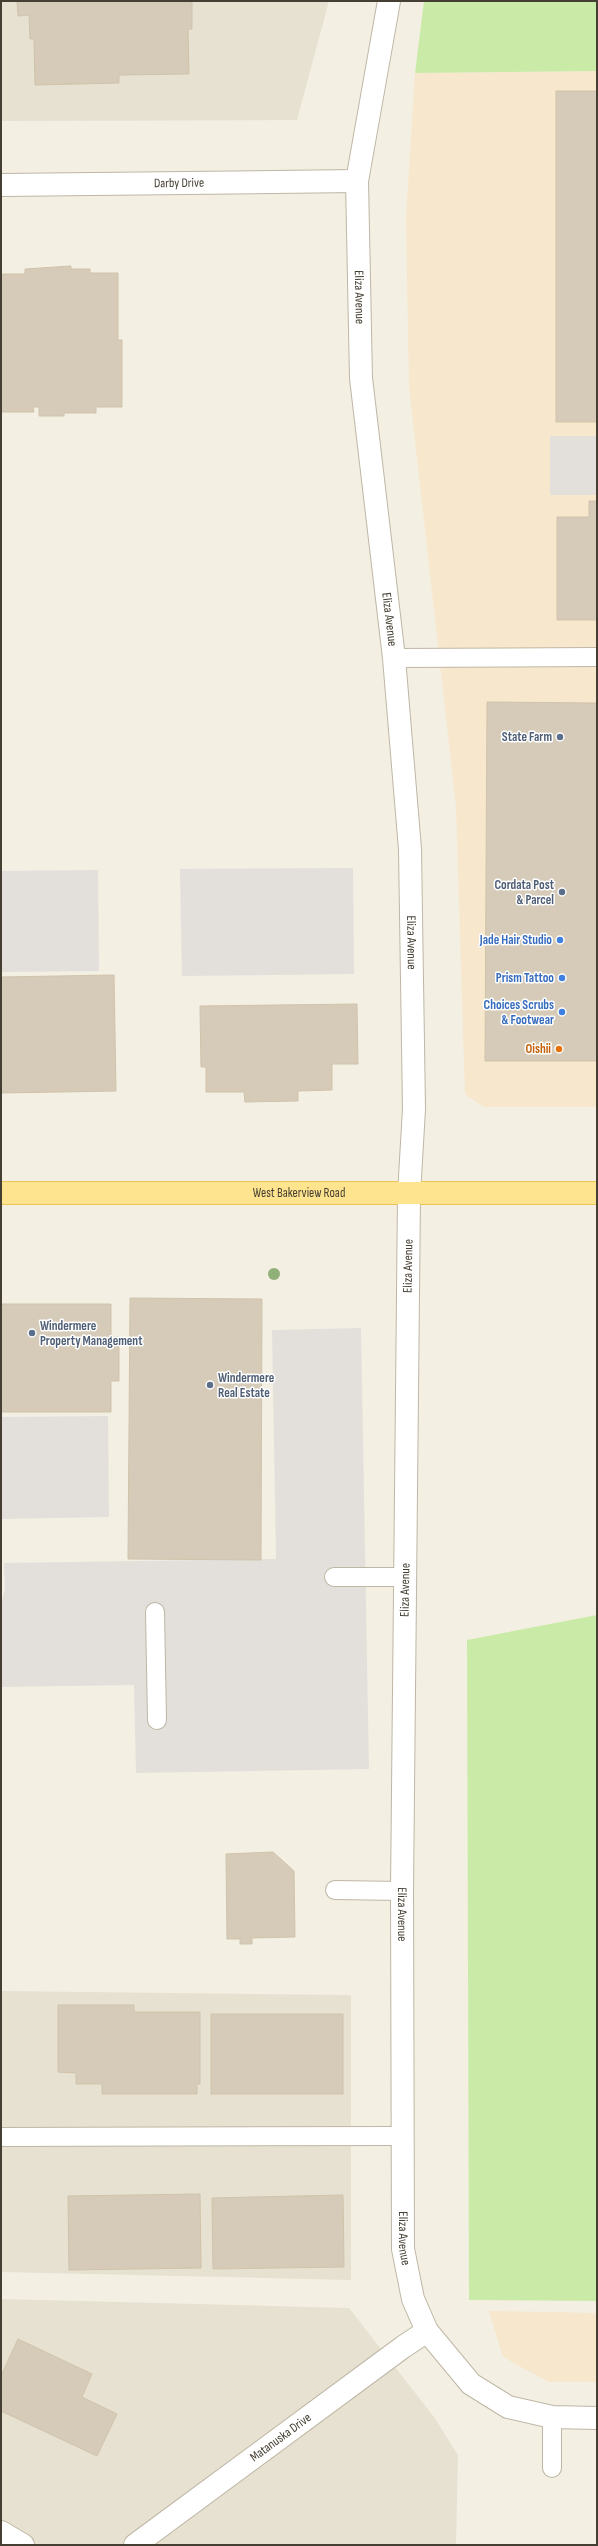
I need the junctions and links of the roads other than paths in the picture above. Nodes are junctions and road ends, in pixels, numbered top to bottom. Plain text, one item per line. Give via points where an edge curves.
1 (389, 1) edge
2 (357, 181) junction
3 (1, 186) edge
4 (597, 657) edge
5 (394, 658) junction
6 (1, 1193) edge
7 (597, 1193) edge
8 (409, 1194) junction
9 (334, 1577) dead end
10 (405, 1577) junction
11 (155, 1612) dead end
12 (157, 1720) dead end
13 (335, 1890) dead end
14 (402, 1891) junction
15 (402, 2136) junction
16 (1, 2137) edge
17 (428, 2331) junction
18 (552, 2417) junction
19 (597, 2418) edge
20 (552, 2468) dead end
21 (1, 2532) edge
22 (23, 2545) edge
23 (135, 2545) edge

1 - 2 street, Eliza Avenue
2 - 3 street, Darby Drive
2 - 5 street, Eliza Avenue via 361,378
4 - 5 lane
5 - 8 street, Eliza Avenue via 411,886 414,1109
6 - 8 main road, West Bakerview Road
7 - 8 main road, West Bakerview Road
8 - 10 street, Eliza Avenue
9 - 10 lane
10 - 14 street, Eliza Avenue
11 - 12 lane
13 - 14 lane
14 - 15 street, Eliza Avenue
15 - 16 lane
15 - 17 street, Eliza Avenue via 403,2249 413,2299
17 - 18 street, Eliza Avenue via 471,2384 508,2407
17 - 23 street, Matanuska Drive
18 - 19 street, Eliza Avenue
18 - 20 lane
21 - 22 street

